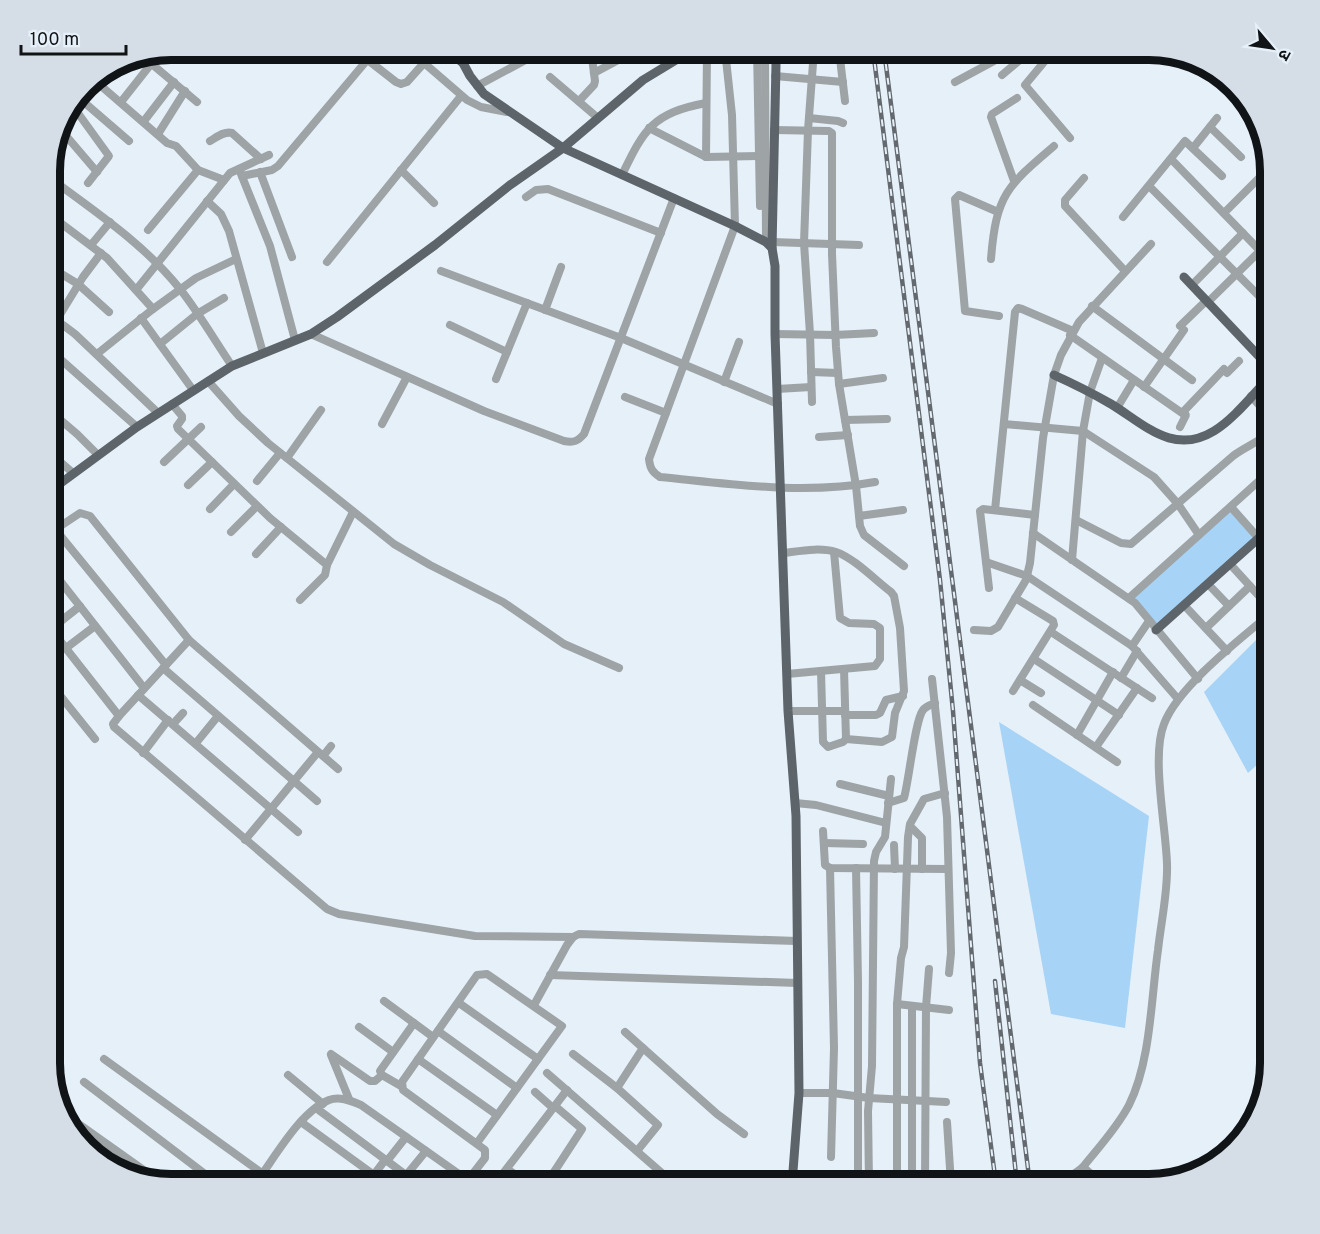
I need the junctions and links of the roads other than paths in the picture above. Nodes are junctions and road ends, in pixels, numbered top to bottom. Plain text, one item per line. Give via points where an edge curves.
1 (367, 60) edge
2 (369, 60) edge
3 (421, 60) edge
4 (459, 60) edge
5 (463, 60) edge
6 (515, 60) edge
7 (524, 60) edge
8 (592, 60) edge
9 (619, 60) edge
10 (676, 60) edge
11 (707, 60) edge
12 (726, 60) edge
13 (757, 60) edge
14 (765, 60) edge
15 (774, 60) edge
16 (813, 60) edge
17 (840, 60) edge
18 (1020, 60) edge
19 (1046, 60) edge
20 (994, 61) dead end
21 (424, 63) junction
22 (463, 63) junction
23 (151, 64) joint
24 (516, 64) junction
25 (594, 74) junction
26 (1002, 75) dead end
27 (775, 76) junction
28 (550, 77) dead end
29 (812, 79) junction
30 (174, 82) junction
31 (843, 82) junction
32 (955, 82) dead end
33 (101, 86) edge
34 (477, 86) junction
35 (184, 91) junction
36 (461, 96) junction
37 (1017, 98) dead end
38 (579, 101) junction
39 (844, 101) dead end
40 (85, 102) edge
41 (121, 102) junction
42 (197, 102) dead end
43 (706, 103) junction
44 (507, 112) junction
45 (77, 113) edge
46 (598, 118) junction
47 (809, 118) junction
48 (1217, 118) dead end
49 (144, 121) junction
50 (843, 123) dead end
51 (1210, 127) junction
52 (649, 128) junction
53 (774, 130) junction
54 (808, 130) junction
55 (158, 135) junction
56 (66, 136) edge
57 (1070, 138) dead end
58 (129, 141) dead end
59 (210, 141) dead end
60 (1054, 146) dead end
61 (563, 148) junction
62 (1193, 148) junction
63 (269, 155) dead end
64 (706, 156) junction
65 (759, 156) junction
66 (734, 157) junction
67 (1241, 157) dead end
68 (261, 159) junction
69 (1171, 159) junction
70 (198, 170) junction
71 (401, 170) junction
72 (97, 172) junction
73 (260, 172) junction
74 (241, 173) junction
75 (622, 175) junction
76 (1222, 177) dead end
77 (1260, 177) edge
78 (1084, 178) dead end
79 (224, 180) junction
80 (1014, 181) junction
81 (88, 183) dead end
82 (60, 185) edge
83 (1149, 186) junction
84 (526, 197) dead end
85 (674, 198) junction
86 (207, 201) junction
87 (434, 203) dead end
88 (760, 206) dead end
89 (998, 212) junction
90 (1224, 213) junction
91 (1124, 217) dead end
92 (60, 222) edge
93 (110, 222) junction
94 (735, 226) junction
95 (148, 230) dead end
96 (661, 233) junction
97 (1243, 233) junction
98 (804, 243) junction
99 (770, 244) junction
100 (832, 244) junction
101 (1151, 244) dead end
102 (91, 245) junction
103 (859, 245) dead end
104 (1260, 251) joint
105 (101, 253) junction
106 (1220, 256) junction
107 (292, 257) dead end
108 (236, 259) junction
109 (991, 259) dead end
110 (327, 262) dead end
111 (156, 265) junction
112 (561, 267) dead end
113 (441, 271) dead end
114 (1125, 271) junction
115 (60, 273) edge
116 (1237, 274) junction
117 (1184, 277) dead end
118 (78, 284) junction
119 (1192, 285) junction
120 (180, 289) junction
121 (136, 290) junction
122 (1260, 297) edge
123 (224, 298) dead end
124 (1207, 301) junction
125 (527, 303) junction
126 (1092, 306) junction
127 (153, 309) junction
128 (60, 310) edge
129 (545, 310) junction
130 (109, 312) dead end
131 (197, 315) junction
132 (999, 316) dead end
133 (141, 318) junction
134 (450, 325) dead end
135 (60, 326) edge
136 (874, 333) dead end
137 (1072, 333) junction
138 (311, 334) junction
139 (775, 334) junction
140 (810, 334) junction
141 (835, 335) junction
142 (621, 338) junction
143 (295, 340) junction
144 (739, 342) dead end
145 (160, 344) junction
146 (507, 352) junction
147 (263, 353) junction
148 (97, 354) junction
149 (1260, 357) edge
150 (1102, 358) junction
151 (60, 359) edge
152 (1163, 359) junction
153 (1239, 361) dead end
154 (684, 365) junction
155 (232, 366) junction
156 (811, 372) junction
157 (838, 374) junction
158 (1054, 375) junction
159 (407, 376) junction
160 (884, 378) dead end
161 (496, 379) dead end
162 (1134, 380) junction
163 (1192, 380) dead end
164 (208, 381) junction
165 (724, 382) junction
166 (839, 384) junction
167 (811, 387) junction
168 (1144, 387) junction
169 (1260, 387) edge
170 (777, 389) junction
171 (193, 390) junction
172 (1090, 392) junction
173 (1251, 396) junction
174 (625, 397) dead end
175 (812, 402) dead end
176 (172, 404) junction
177 (778, 404) junction
178 (1260, 406) edge
179 (1117, 408) junction
180 (321, 410) dead end
181 (158, 413) junction
182 (666, 413) junction
183 (1184, 413) junction
184 (887, 419) dead end
185 (60, 420) edge
186 (845, 420) junction
187 (382, 424) dead end
188 (1004, 424) junction
189 (1044, 426) junction
190 (137, 427) junction
191 (201, 427) dead end
192 (1180, 427) dead end
193 (1083, 431) junction
194 (848, 435) junction
195 (819, 437) dead end
196 (188, 439) junction
197 (1260, 440) edge
198 (98, 455) junction
199 (284, 455) junction
200 (60, 462) edge
201 (164, 462) dead end
202 (212, 462) junction
203 (73, 473) junction
204 (1260, 480) edge
205 (257, 481) dead end
206 (875, 482) dead end
207 (60, 483) edge
208 (234, 484) junction
209 (188, 485) dead end
210 (856, 486) junction
211 (780, 489) junction
212 (1178, 504) junction
213 (257, 506) junction
214 (1231, 507) junction
215 (210, 509) dead end
216 (903, 510) dead end
217 (995, 510) junction
218 (353, 512) junction
219 (1035, 515) junction
220 (859, 516) junction
221 (1076, 520) junction
222 (60, 526) edge
223 (281, 527) junction
224 (231, 532) dead end
225 (1033, 533) junction
226 (1199, 535) junction
227 (1259, 538) joint
228 (60, 540) edge
229 (834, 552) junction
230 (783, 553) junction
231 (256, 554) dead end
232 (1072, 560) junction
233 (986, 561) junction
234 (1230, 564) junction
235 (327, 565) junction
236 (904, 566) dead end
237 (1027, 576) junction
238 (60, 581) edge
239 (1208, 584) junction
240 (1250, 586) junction
241 (989, 588) dead end
242 (1260, 597) edge
243 (1015, 598) junction
244 (1129, 598) junction
245 (300, 600) dead end
246 (1184, 605) junction
247 (80, 606) junction
248 (1229, 606) junction
249 (60, 621) edge
250 (1149, 621) junction
251 (1260, 623) edge
252 (95, 626) junction
253 (1206, 628) junction
254 (974, 630) dead end
255 (1156, 630) junction
256 (1052, 632) junction
257 (60, 640) edge
258 (189, 640) junction
259 (66, 648) junction
260 (1135, 649) junction
261 (1227, 651) junction
262 (1034, 658) junction
263 (164, 667) junction
264 (619, 668) dead end
265 (844, 669) junction
266 (820, 671) junction
267 (1113, 672) junction
268 (788, 674) junction
269 (1121, 678) junction
270 (932, 679) dead end
271 (1198, 679) junction
272 (1020, 680) junction
273 (1137, 688) junction
274 (1013, 691) dead end
275 (141, 692) junction
276 (1041, 693) dead end
277 (60, 696) edge
278 (903, 696) junction
279 (1152, 698) dead end
280 (1178, 699) junction
281 (1097, 700) junction
282 (935, 703) junction
283 (1033, 705) dead end
284 (788, 711) junction
285 (822, 711) junction
286 (183, 713) dead end
287 (845, 713) junction
288 (1119, 715) junction
289 (118, 716) junction
290 (218, 716) junction
291 (171, 722) junction
292 (1077, 735) junction
293 (94, 739) dead end
294 (846, 739) junction
295 (196, 743) junction
296 (331, 746) dead end
297 (1096, 747) junction
298 (143, 753) junction
299 (320, 754) junction
300 (1117, 762) dead end
301 (338, 769) dead end
302 (891, 779) dead end
303 (293, 781) junction
304 (840, 784) dead end
305 (945, 793) junction
306 (889, 800) junction
307 (317, 801) dead end
308 (795, 803) junction
309 (272, 807) junction
310 (886, 823) junction
311 (910, 826) junction
312 (823, 831) dead end
313 (298, 832) dead end
314 (245, 840) junction
315 (824, 843) junction
316 (862, 844) dead end
317 (894, 845) dead end
318 (830, 868) junction
319 (856, 868) junction
320 (873, 868) junction
321 (895, 868) junction
322 (907, 869) junction
323 (922, 869) junction
324 (948, 869) junction
325 (573, 937) junction
326 (797, 941) junction
327 (929, 969) dead end
328 (949, 973) dead end
329 (549, 978) junction
330 (798, 983) junction
331 (384, 1001) dead end
332 (459, 1003) junction
333 (535, 1003) junction
334 (897, 1004) junction
335 (912, 1006) junction
336 (926, 1007) junction
337 (949, 1010) dead end
338 (414, 1023) junction
339 (359, 1027) dead end
340 (625, 1032) dead end
341 (436, 1034) junction
342 (643, 1048) junction
343 (393, 1052) junction
344 (573, 1054) dead end
345 (104, 1059) dead end
346 (418, 1059) junction
347 (538, 1059) junction
348 (547, 1073) dead end
349 (288, 1075) dead end
350 (382, 1075) junction
351 (84, 1082) dead end
352 (401, 1086) junction
353 (517, 1088) junction
354 (617, 1088) junction
355 (567, 1090) junction
356 (535, 1092) dead end
357 (800, 1093) junction
358 (833, 1093) junction
359 (856, 1096) junction
360 (869, 1098) junction
361 (349, 1099) junction
362 (897, 1100) junction
363 (913, 1101) junction
364 (927, 1101) junction
365 (946, 1102) dead end
366 (319, 1106) junction
367 (554, 1107) junction
368 (497, 1115) junction
369 (301, 1122) junction
370 (947, 1122) dead end
371 (79, 1124) edge
372 (744, 1134) dead end
373 (406, 1137) junction
374 (477, 1143) junction
375 (426, 1151) junction
376 (637, 1151) junction
377 (831, 1157) dead end
378 (386, 1160) junction
379 (1083, 1167) junction
380 (507, 1168) junction
381 (144, 1170) edge
382 (204, 1174) edge
383 (263, 1174) joint
384 (373, 1174) edge
385 (375, 1174) edge
386 (405, 1174) edge
387 (407, 1174) edge
388 (458, 1174) edge
389 (475, 1174) edge
390 (502, 1174) edge
391 (516, 1174) edge
392 (553, 1174) edge
393 (660, 1174) edge
394 (793, 1174) edge
395 (858, 1174) edge
396 (869, 1174) edge
397 (896, 1174) edge
398 (912, 1174) edge
399 (925, 1174) edge
400 (950, 1174) edge
401 (1072, 1174) edge
402 (1091, 1174) edge

1 - 73 street via 278,166
2 - 21 street via 401,84
3 - 21 street
4 - 22 main road
5 - 22 main road
6 - 24 street
7 - 24 street
8 - 25 street
9 - 25 street
10 - 46 main road via 643,80
11 - 43 street
12 - 66 street
13 - 65 street
14 - 99 street
15 - 27 main road
16 - 29 street
17 - 31 street
18 - 26 street
19 - 57 street via 1025,85
20 - 32 street
21 - 36 street
22 - 34 main road
23 - 30 street
23 - 41 street
24 - 34 street
25 - 38 street via 594,85
27 - 29 street
27 - 53 main road
28 - 38 street
29 - 31 street
29 - 47 street
30 - 35 street
30 - 49 street
31 - 39 street
33 - 41 street
34 - 44 main road
35 - 42 street
35 - 55 street
36 - 44 street via 481,107
36 - 71 street
37 - 80 street via 991,117
38 - 46 street
40 - 58 street
41 - 49 street
43 - 52 street via 675,110
43 - 64 street
44 - 61 main road
45 - 72 street via 109,156
46 - 61 main road
47 - 50 street
47 - 54 street
48 - 51 street
49 - 55 street
51 - 62 street
51 - 67 street
52 - 64 street
52 - 75 street
53 - 54 street
53 - 99 main road
54 - 98 street
54 - 100 street via 832,133
55 - 70 street via 176,146
56 - 72 street
59 - 68 street via 231,133
60 - 80 street
61 - 75 main road
61 - 138 main road
62 - 69 street via 1185,141
62 - 76 street
63 - 68 street
64 - 66 street
65 - 66 street
65 - 88 street
66 - 94 street
68 - 74 street
69 - 83 street
69 - 90 street
70 - 79 street
70 - 95 street
71 - 87 street
71 - 110 street
72 - 81 street
73 - 74 street
73 - 107 street
74 - 79 street via 230,173
74 - 143 street via 270,246
75 - 85 main road
77 - 90 street
78 - 114 street via 1065,200 1065,206
79 - 86 street
80 - 89 street
82 - 93 street
83 - 91 street
83 - 106 street
84 - 96 street via 536,190 548,189
85 - 94 main road
85 - 96 street
86 - 108 street via 225,221
86 - 111 street
89 - 109 street
89 - 132 street via 959,195 955,199 965,311
90 - 97 street
92 - 102 street
93 - 102 street
93 - 111 street
94 - 99 main road
94 - 154 street
96 - 142 street
97 - 104 street
97 - 106 street
98 - 99 street
98 - 100 street
98 - 140 street
99 - 139 main road via 775,266
100 - 103 street
100 - 141 street
101 - 114 street
102 - 105 street
104 - 116 street
105 - 118 street
105 - 121 street
106 - 116 street
106 - 119 street
108 - 120 street
108 - 147 street
111 - 120 street
111 - 121 street
112 - 129 street
113 - 125 street
114 - 126 street
115 - 118 street
116 - 122 street
116 - 124 street
117 - 119 main road
118 - 128 street
118 - 130 street
119 - 124 main road
120 - 127 street
120 - 131 street
121 - 127 street
123 - 131 street
124 - 149 main road
124 - 152 street via 1182,328
125 - 129 street
125 - 146 street
126 - 137 street
126 - 152 street
127 - 133 street
129 - 142 street
131 - 145 street
131 - 155 street
133 - 145 street
133 - 148 street
134 - 146 street
135 - 148 street
136 - 141 street
137 - 150 street
137 - 158 street
137 - 188 street via 1016,309
138 - 143 main road
138 - 159 street
139 - 140 street
139 - 170 main road
140 - 141 street
140 - 156 street
141 - 157 street
142 - 154 street
142 - 159 street via 584,434 572,442 484,411
143 - 147 main road
144 - 165 street
145 - 171 street
146 - 161 street
147 - 155 main road
148 - 181 street
150 - 162 street
150 - 172 street
151 - 190 street
152 - 163 street
152 - 168 street
153 - 183 street
154 - 165 street
154 - 182 street
155 - 164 main road
156 - 157 street
156 - 167 street
157 - 166 street
158 - 172 main road
158 - 189 street
159 - 187 street
160 - 166 street
162 - 168 street
162 - 179 street
164 - 171 main road
164 - 199 street via 239,416
165 - 177 street
166 - 186 street
167 - 170 street
167 - 175 street
168 - 183 street
169 - 173 main road
170 - 177 main road
171 - 176 main road
172 - 179 main road
172 - 193 street
173 - 178 street
173 - 179 main road via 1215,430 1184,440 1153,433
174 - 182 street
176 - 181 main road
176 - 196 street via 182,416 178,429
177 - 211 main road
180 - 199 street
181 - 190 main road
182 - 211 street via 649,459 653,473 660,477
183 - 192 street
184 - 186 street
185 - 198 street
186 - 194 street
188 - 189 street
188 - 217 street
189 - 193 street
189 - 219 street
190 - 198 main road
191 - 196 street
193 - 212 street via 1147,471
193 - 221 street
194 - 195 street
194 - 210 street
196 - 201 street
196 - 202 street
197 - 212 street via 1233,456
198 - 203 main road
199 - 205 street
199 - 218 street
200 - 203 street
202 - 208 street
202 - 209 street
203 - 207 main road
204 - 214 street
206 - 210 street
208 - 213 street
208 - 215 street
210 - 211 street
210 - 220 street
211 - 230 main road
212 - 221 street via 1128,545
212 - 226 street
213 - 223 street
213 - 224 street
214 - 226 street
214 - 227 street
216 - 220 street
217 - 219 street
217 - 233 street via 980,511
218 - 235 street
218 - 264 street via 394,544 503,602 553,638
219 - 225 street
220 - 236 street via 864,536
221 - 232 street
222 - 258 street via 81,513 90,516
223 - 231 street
223 - 235 street
225 - 232 street
225 - 237 street
226 - 244 street
227 - 234 main road
228 - 263 street
229 - 230 street
229 - 265 street via 840,618 880,628 878,663
229 - 278 street via 850,560 894,596 900,628
230 - 268 main road
232 - 244 street
233 - 237 street
233 - 241 street
234 - 239 main road
234 - 240 street
235 - 245 street via 325,575
237 - 243 street
237 - 260 street
238 - 247 street
239 - 246 main road
239 - 248 street
240 - 242 street
240 - 248 street
243 - 254 street via 994,630
243 - 256 street via 1053,621
244 - 250 street
246 - 253 street
246 - 255 main road
247 - 249 street
247 - 252 street
248 - 253 street
250 - 255 street
250 - 260 street
251 - 261 street
252 - 259 street
252 - 275 street
253 - 261 street
255 - 271 street
256 - 262 street
256 - 267 street
257 - 259 street
258 - 263 street
258 - 299 street
259 - 289 street
260 - 269 street
260 - 280 street
261 - 271 street
262 - 272 street
262 - 281 street
263 - 275 street
263 - 290 street
265 - 266 street
265 - 287 street
266 - 268 street
266 - 285 street
267 - 269 street
267 - 281 street
268 - 284 main road
269 - 273 street
270 - 282 street
271 - 280 street
272 - 274 street
272 - 276 street
273 - 279 street
273 - 288 street
275 - 289 street
275 - 291 street
277 - 293 street
278 - 287 street via 886,700 876,715
278 - 294 street via 889,740
280 - 379 street via 1164,724 1160,742 1167,875 1143,1058 1128,1106
281 - 288 street
281 - 292 street
282 - 305 street
282 - 306 street via 920,716 904,798
283 - 292 street
284 - 285 street
284 - 308 main road
285 - 287 street
285 - 294 street via 824,745
286 - 291 street
287 - 294 street
288 - 297 street
289 - 298 street via 114,728
290 - 295 street
290 - 303 street
291 - 295 street
291 - 298 street
292 - 297 street
295 - 309 street
296 - 299 street
297 - 300 street
298 - 314 street
299 - 301 street
299 - 303 street
302 - 306 street
303 - 307 street
303 - 309 street
304 - 306 street
305 - 311 street via 924,799
305 - 324 street
306 - 310 street
308 - 310 street
308 - 326 main road
309 - 313 street
309 - 314 street
310 - 320 street
311 - 322 street
311 - 323 street via 922,838
312 - 315 street
314 - 325 street via 327,909 339,914 475,936
315 - 316 street
315 - 318 street via 825,865
317 - 321 street
318 - 319 street
318 - 358 street
319 - 320 street
319 - 359 street
320 - 321 street
320 - 360 street
321 - 322 street
322 - 323 street
322 - 334 street
323 - 324 street
324 - 328 street
325 - 326 street via 588,933
325 - 329 street
326 - 330 main road
327 - 336 street
329 - 330 street
329 - 333 street
330 - 357 main road
331 - 338 street
332 - 333 street via 477,975 483,973
332 - 341 street
332 - 347 street
333 - 347 street via 562,1026
334 - 335 street
334 - 362 street
335 - 336 street
335 - 363 street
336 - 337 street
336 - 364 street
338 - 341 street
338 - 343 street
339 - 343 street
340 - 342 street
341 - 346 street
341 - 353 street
342 - 354 street
342 - 372 street
343 - 350 street via 380,1071
344 - 354 street
345 - 383 street
346 - 352 street
346 - 368 street
347 - 353 street
348 - 355 street
349 - 366 street
350 - 352 street
350 - 361 street via 370,1081 331,1054
351 - 382 street
352 - 374 street
353 - 368 street
354 - 376 street via 658,1125
355 - 367 street
355 - 376 street
356 - 367 street
357 - 358 street
357 - 394 main road
358 - 359 street
358 - 377 street
359 - 360 street
359 - 395 street
360 - 362 street
360 - 396 street
361 - 366 street via 331,1099
361 - 373 street
362 - 363 street
362 - 397 street
363 - 364 street
363 - 398 street
364 - 365 street
364 - 399 street
366 - 369 street
366 - 378 street
367 - 380 street
367 - 392 street via 582,1129
368 - 374 street
369 - 383 street
369 - 384 street
370 - 400 street
371 - 381 street
373 - 375 street
373 - 378 street
374 - 389 street via 486,1153
375 - 387 street
375 - 388 street
376 - 393 street
378 - 385 street
378 - 386 street
379 - 401 street
379 - 402 street
380 - 390 street
380 - 391 street

